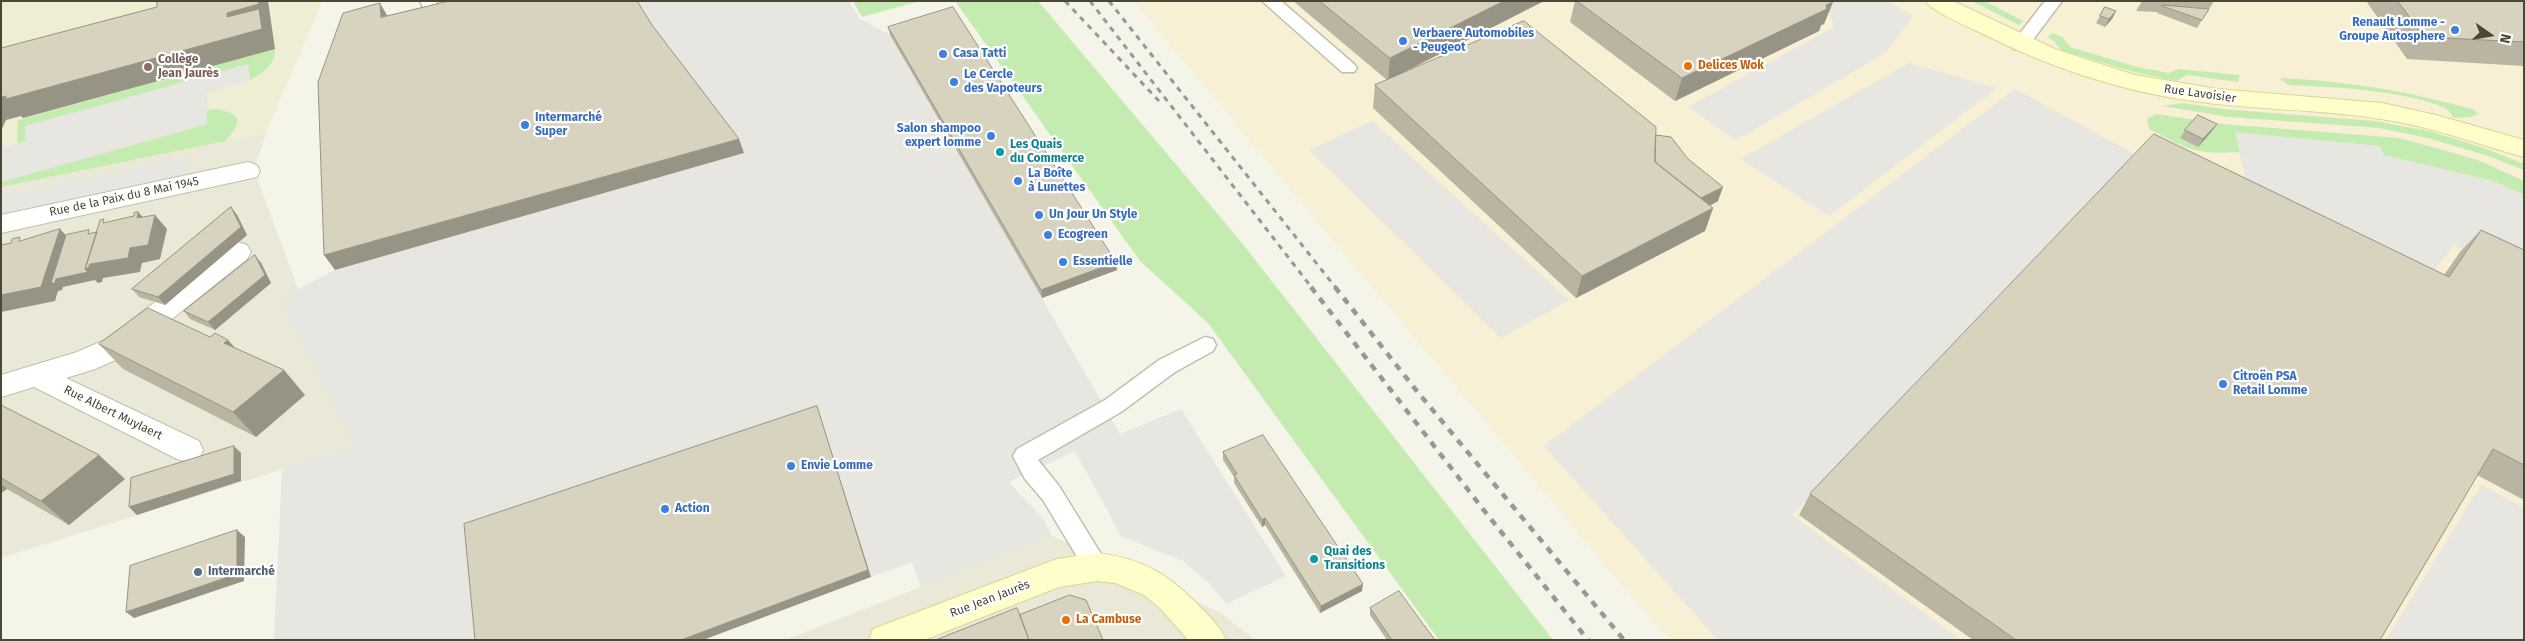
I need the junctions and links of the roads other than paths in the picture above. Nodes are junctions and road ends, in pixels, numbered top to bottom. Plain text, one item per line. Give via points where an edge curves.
1 (1270, 1) edge
2 (1936, 1) edge
3 (2054, 1) edge
4 (2020, 45) junction
5 (1348, 68) dead end
6 (2477, 135) junction
7 (2524, 149) edge
8 (2524, 153) edge
9 (248, 171) dead end
10 (1, 224) edge
11 (238, 252) dead end
12 (1206, 346) dead end
13 (37, 376) junction
14 (1, 386) edge
15 (188, 450) dead end
16 (1097, 567) junction
17 (885, 640) edge
18 (1210, 640) edge

1 - 5 lane
2 - 4 street, Rue Lavoisier
3 - 4 lane
4 - 6 street, Rue Lavoisier via 2097,72 2165,89 2221,98 2381,111
6 - 7 street, Rue Lavoisier
6 - 8 street, Rue Lavoisier
9 - 10 street, Rue de la Paix du 8 Mai 1945
11 - 13 street, Rue Albert Muylaert via 117,347
12 - 16 lane via 1167,366 1113,406 1026,456 1033,472 1051,493
13 - 14 street, Rue Albert Muylaert
13 - 15 street, Rue Albert Muylaert
16 - 17 street, Rue Jean Jaurès via 1057,573
16 - 18 street, Rue Jean Jaurès via 1118,569 1155,585

